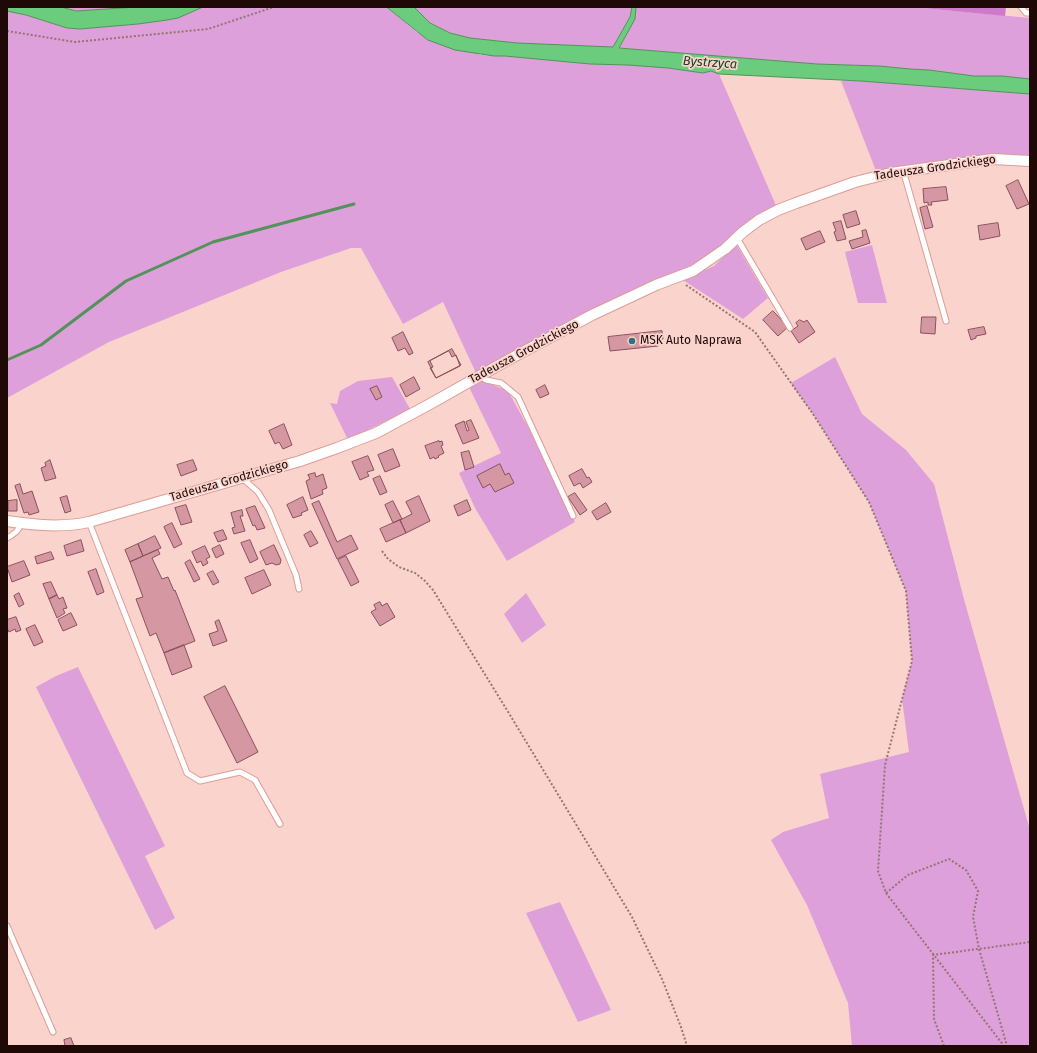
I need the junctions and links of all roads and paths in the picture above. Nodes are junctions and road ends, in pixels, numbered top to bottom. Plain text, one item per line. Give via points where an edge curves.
1 (274, 7) edge
2 (1021, 7) edge
3 (1030, 13) edge
4 (7, 31) edge
5 (1030, 161) edge
6 (903, 170) junction
7 (736, 238) junction
8 (675, 277) junction
9 (946, 321) dead end
10 (790, 328) dead end
11 (480, 376) junction
12 (241, 477) junction
13 (573, 516) dead end
14 (7, 521) edge
15 (90, 522) junction
16 (21, 523) junction
17 (7, 538) edge
18 (382, 550) dead end
19 (299, 589) dead end
20 (280, 824) dead end
21 (886, 893) junction
22 (7, 926) edge
23 (1030, 942) edge
24 (979, 949) junction
25 (933, 955) junction
26 (53, 1032) dead end
27 (687, 1046) edge
28 (944, 1046) edge
29 (1005, 1046) edge

1 - 4 path via 208,29 75,42
2 - 3 lane via 1026,13
5 - 6 street, Tadeusza Grodzickiego via 993,159
6 - 7 street, Tadeusza Grodzickiego via 855,182 784,208 759,220
6 - 9 lane
7 - 8 street, Tadeusza Grodzickiego via 701,266
7 - 10 lane
8 - 11 street, Tadeusza Grodzickiego via 612,305
8 - 21 path via 755,332 813,414 869,502 906,591 912,662 884,766 878,871
11 - 12 street, Tadeusza Grodzickiego via 376,433 326,452
11 - 13 lane via 501,383 518,397
12 - 15 street, Tadeusza Grodzickiego
12 - 19 lane via 258,492 269,510 296,575
14 - 16 street, Tadeusza Grodzickiego
15 - 16 street, Tadeusza Grodzickiego via 67,525
15 - 20 lane via 187,773 200,781 240,772 256,780
16 - 17 lane via 20,528
18 - 27 path via 388,559 399,567 415,573 433,590 510,715 632,917 665,986
21 - 24 path via 908,876 949,860 966,870 978,891 973,917
21 - 25 path
22 - 26 lane
23 - 24 path
24 - 25 path
24 - 29 path
25 - 28 path via 934,1019
25 - 29 path

